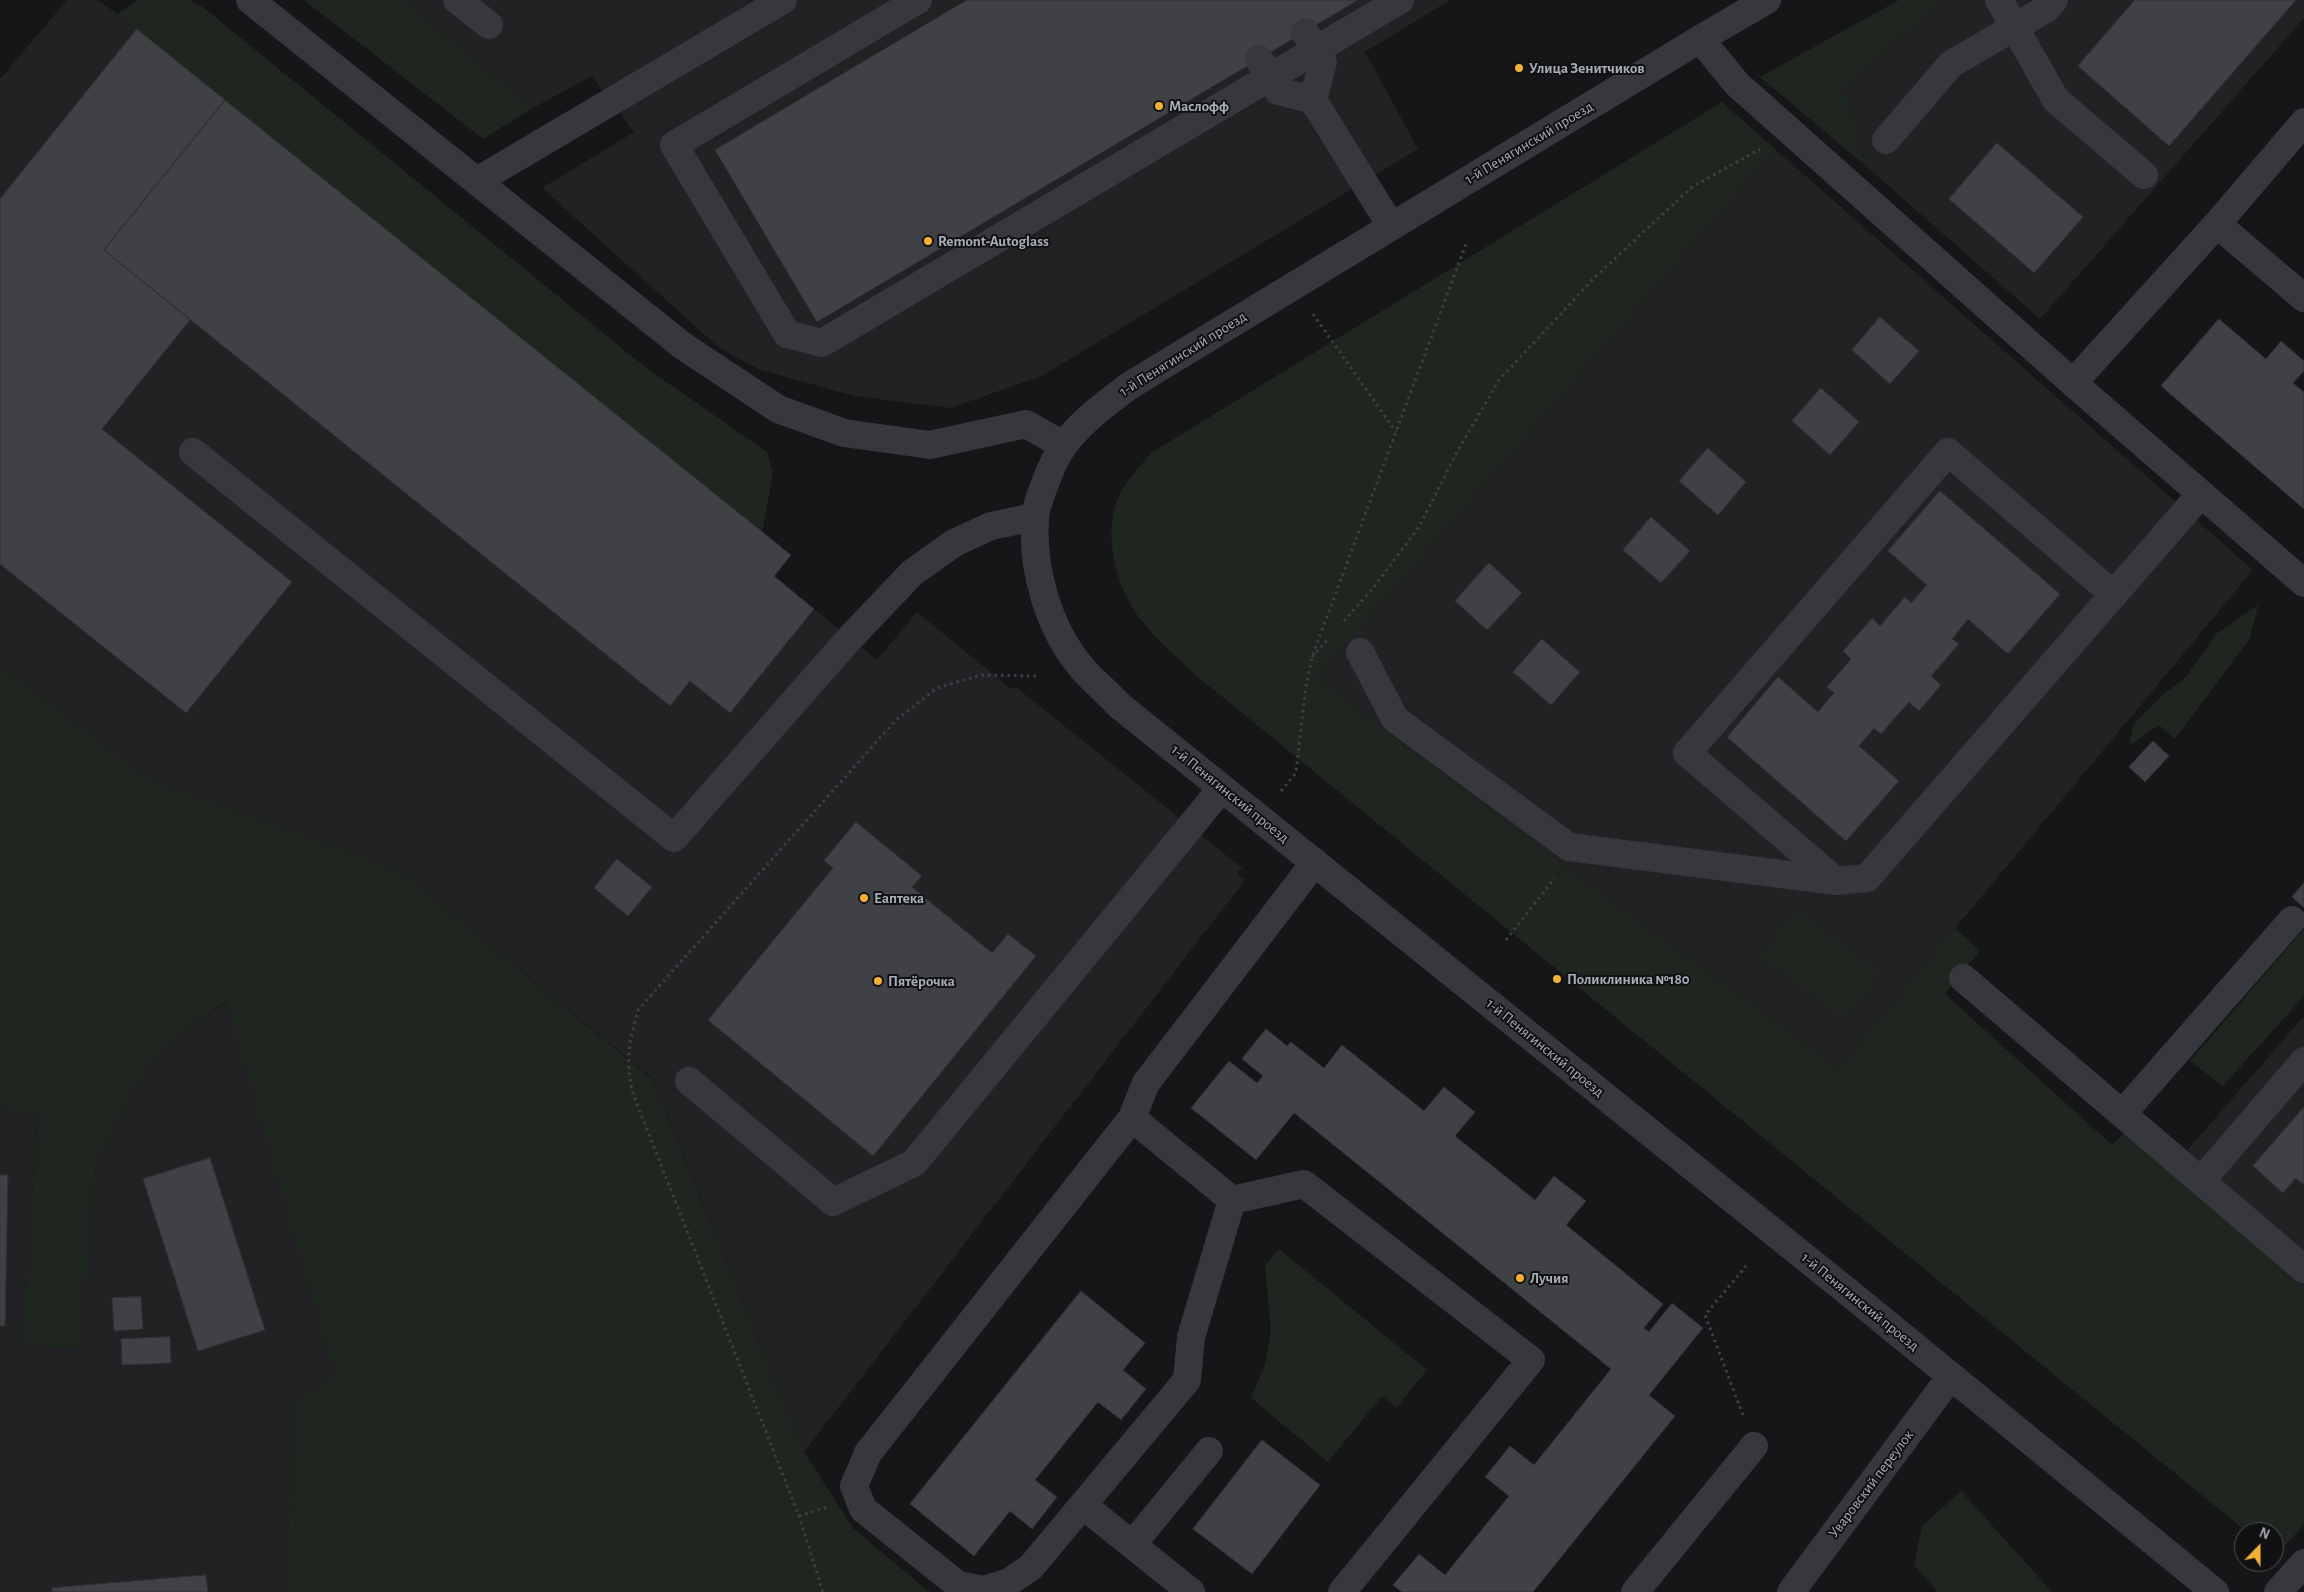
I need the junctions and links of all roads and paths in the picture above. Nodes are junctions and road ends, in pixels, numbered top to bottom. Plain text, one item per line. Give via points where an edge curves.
1 (250, 0) edge
2 (457, 0) edge
3 (783, 0) edge
4 (918, 0) edge
5 (1400, 0) edge
6 (1767, 0) edge
7 (1999, 0) edge
8 (2054, 0) edge
9 (489, 25) dead end
10 (2014, 28) junction
11 (1700, 39) junction
12 (1310, 41) junction
13 (1265, 68) junction
14 (1313, 100) junction
15 (2304, 122) edge
16 (1792, 134) junction
17 (1886, 140) dead end
18 (2144, 175) dead end
19 (477, 181) junction
20 (2217, 224) junction
21 (1391, 226) junction
22 (1466, 244) dead end
23 (2304, 298) edge
24 (1313, 314) dead end
25 (2073, 383) junction
26 (1396, 432) junction
27 (1063, 445) junction
28 (193, 452) dead end
29 (2201, 494) junction
30 (1035, 517) junction
31 (2304, 583) edge
32 (2114, 595) junction
33 (1343, 622) dead end
34 (1330, 636) dead end
35 (1360, 652) dead end
36 (1312, 657) junction
37 (1036, 676) dead end
38 (1222, 788) junction
39 (1279, 794) dead end
40 (1578, 848) junction
41 (1316, 862) junction
42 (1836, 881) junction
43 (2292, 920) dead end
44 (1506, 940) dead end
45 (1963, 978) dead end
46 (2304, 1061) edge
47 (689, 1081) dead end
48 (2122, 1114) junction
49 (1132, 1118) junction
50 (2201, 1181) junction
51 (1232, 1200) junction
52 (1746, 1266) dead end
53 (2304, 1269) edge
54 (1951, 1376) junction
55 (1754, 1446) joint
56 (1209, 1451) dead end
57 (1084, 1506) junction
58 (1132, 1545) junction
59 (2304, 1563) edge
60 (823, 1592) edge
61 (1191, 1592) edge
62 (1342, 1592) edge
63 (1635, 1592) edge
64 (1791, 1592) edge
65 (2215, 1592) edge
66 (2278, 1592) edge

1 - 19 street
2 - 9 street
3 - 19 street
4 - 13 street via 674,145 787,334 822,343
5 - 12 street
6 - 11 street, 1-й Пенягинский проезд
7 - 10 street
8 - 10 street via 2046,10
10 - 17 street via 1951,64
10 - 18 street via 2056,100
11 - 16 street via 1737,84
11 - 21 street, 1-й Пенягинский проезд
12 - 13 street
12 - 14 street via 1323,62
13 - 14 street via 1278,91
14 - 21 street
15 - 20 street
16 - 25 street
16 - 33 path via 1692,187 1595,277 1552,322 1499,380 1419,527 1374,588
19 - 27 street via 683,346 778,409 844,433 930,444 1026,424
20 - 23 street
20 - 25 street
21 - 27 street, 1-й Пенягинский проезд via 1129,386 1093,413
22 - 26 path
24 - 26 path
25 - 29 street
26 - 36 path
27 - 30 street, 1-й Пенягинский проезд via 1048,474
28 - 30 street via 674,838 850,638 912,573 954,543 991,526
29 - 31 street
29 - 32 street
30 - 38 street, 1-й Пенягинский проезд via 1036,561 1044,596 1061,637 1082,668 1120,706
32 - 42 street via 1867,878
32 - 42 street via 1948,452 1688,753
34 - 36 path
35 - 40 street via 1395,719 1569,847
36 - 39 path via 1296,773
37 - 60 path via 980,675 937,688 895,721 638,1010 630,1040 628,1065 632,1091 799,1516
38 - 41 street, 1-й Пенягинский проезд
38 - 47 street via 914,1163 833,1202
40 - 42 street
40 - 44 path
41 - 49 street via 1146,1083
41 - 54 street, 1-й Пенягинский проезд
43 - 48 street
45 - 48 street
46 - 50 street
48 - 50 street
49 - 51 street
49 - 57 street via 868,1453 854,1486 863,1509 958,1585 984,1590 1009,1582 1031,1568
50 - 53 street
51 - 57 street via 1191,1337 1187,1380
51 - 62 street via 1304,1184 1531,1360
52 - 55 path via 1705,1315
54 - 64 street, Уваровский переулок
54 - 65 street, 1-й Пенягинский проезд
55 - 63 street
56 - 58 street
57 - 58 street
58 - 61 street
59 - 66 street

